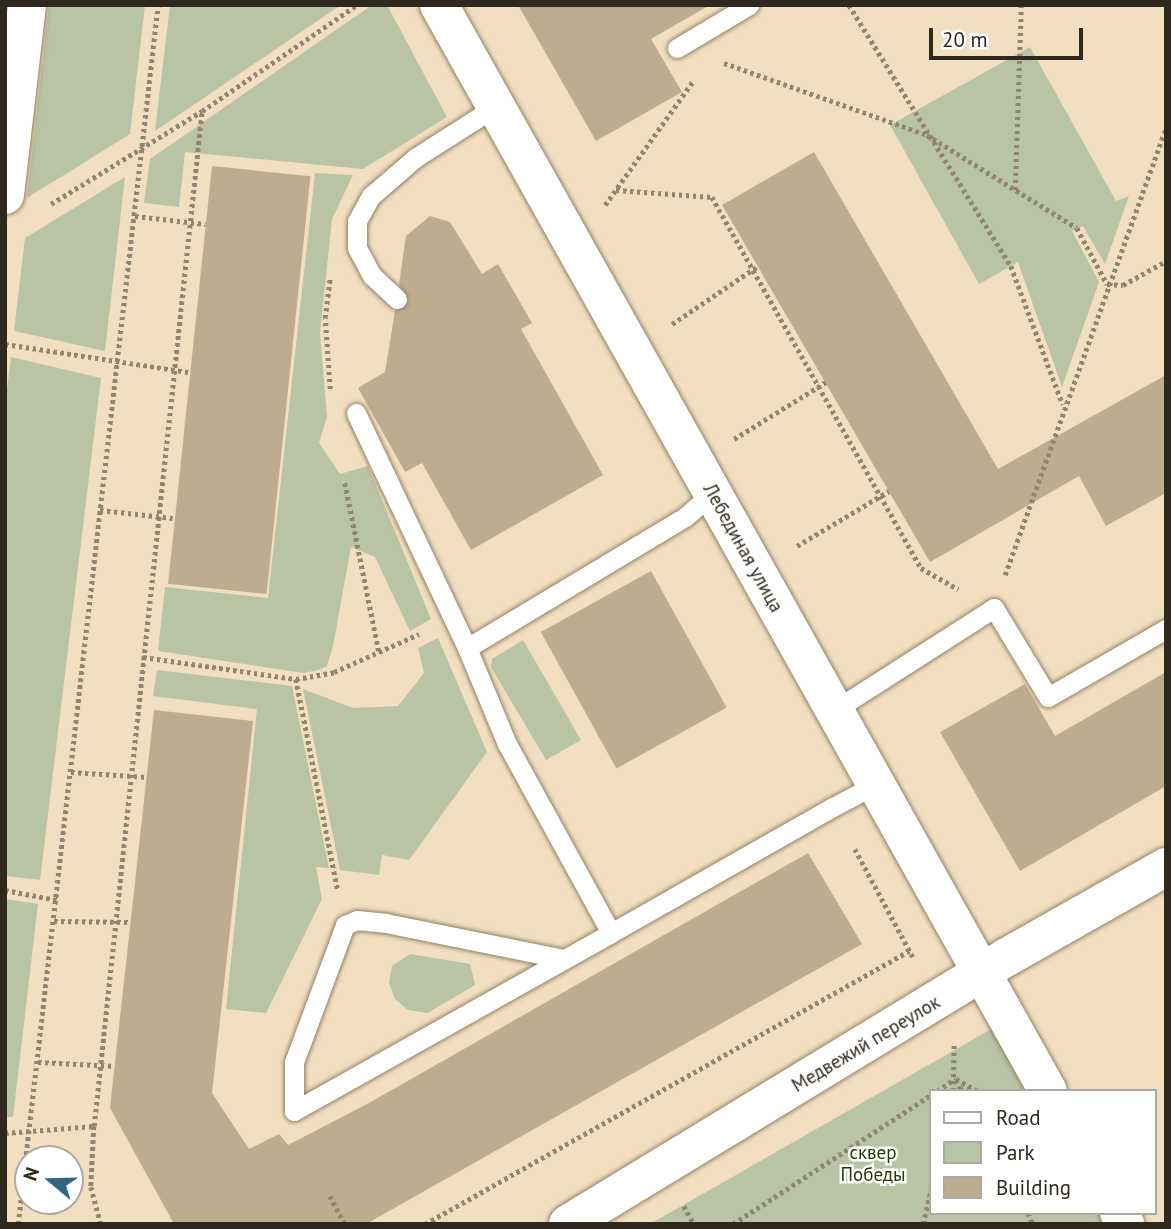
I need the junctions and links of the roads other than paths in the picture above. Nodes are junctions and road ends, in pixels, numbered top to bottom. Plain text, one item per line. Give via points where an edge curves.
1 (27, 5) edge
2 (439, 5) edge
3 (749, 5) edge
4 (677, 48) road end
5 (495, 107) junction
6 (22, 203) edge
7 (397, 299) dead end
8 (356, 413) dead end
9 (713, 493) junction
10 (1166, 629) edge
11 (467, 648) junction
12 (833, 711) junction
13 (874, 785) junction
14 (1166, 867) edge
15 (611, 933) junction
16 (564, 959) junction
17 (981, 974) junction
18 (1047, 1089) edge
19 (568, 1224) edge

1 - 6 street
2 - 5 street, Лебединая улица
3 - 4 lane
5 - 7 lane via 415,158 370,196 357,221 357,248 372,276
5 - 9 street, Лебединая улица
8 - 11 lane
9 - 11 lane via 685,517
9 - 12 street, Лебединая улица
10 - 12 lane via 1048,697 994,608
11 - 15 lane via 507,744
12 - 13 street, Лебединая улица
13 - 15 lane
13 - 17 street, Лебединая улица
14 - 17 street, Медвежий переулок
15 - 16 lane
16 - 16 lane via 295,1111 294,1062 345,925 358,920 386,923
17 - 18 street, Лебединая улица
17 - 19 street, Медвежий переулок

